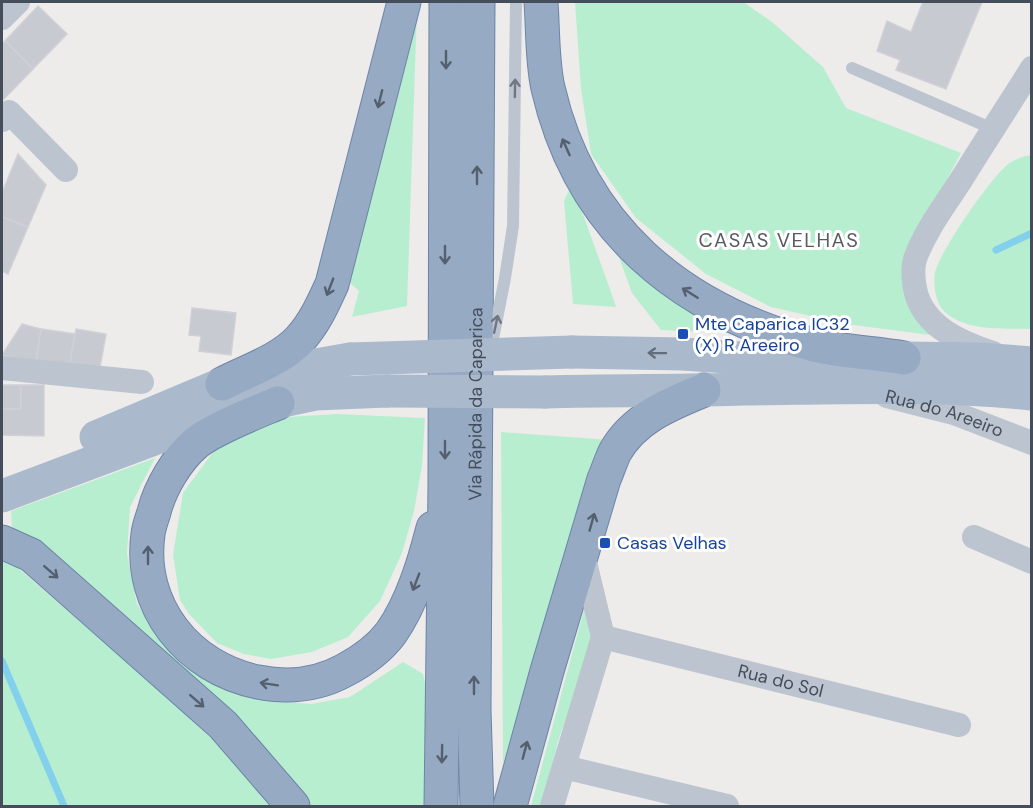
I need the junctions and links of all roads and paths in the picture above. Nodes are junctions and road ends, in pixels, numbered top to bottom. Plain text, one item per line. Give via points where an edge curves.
1 (18, 2) edge
2 (404, 2) edge
3 (446, 2) edge
4 (478, 2) edge
5 (516, 2) edge
6 (541, 2) edge
7 (2, 18) edge
8 (852, 68) dead end
9 (1032, 68) edge
10 (2, 120) edge
11 (993, 129) junction
12 (66, 170) dead end
13 (904, 358) junction
14 (1032, 362) edge
15 (2, 368) edge
16 (142, 382) dead end
17 (222, 384) junction
18 (856, 388) junction
19 (704, 390) junction
20 (1032, 394) edge
21 (278, 403) junction
22 (476, 422) junction
23 (1032, 443) edge
24 (2, 474) edge
25 (445, 486) junction
26 (2, 496) edge
27 (974, 537) dead end
28 (2, 542) edge
29 (583, 554) junction
30 (1032, 562) edge
31 (603, 637) junction
32 (959, 725) dead end
33 (564, 767) junction
34 (293, 807) edge
35 (441, 807) edge
36 (477, 807) edge
37 (510, 807) edge
38 (552, 807) edge
39 (727, 807) edge

1 - 7 street
2 -> 17 highway via 332,284 320,312 299,340 283,353
3 -> 25 highway, Via Rápida da Caparica
22 -> 4 highway, Via Rápida da Caparica
22 -> 5 lane via 513,226
13 -> 6 highway via 817,345 734,318 690,294 629,245 590,193 561,135 547,85
8 - 11 lane
9 - 11 street
10 - 12 street via 9,112
11 - 14 street via 922,243 914,261 915,293 937,327 954,338 994,354
13 - 14 main road
13 -> 17 main road, bridge via 802,362 572,352 350,359
15 - 16 street
17 - 24 main road
18 - 19 main road
18 - 20 main road
18 - 23 street, Rua do Areeiro via 954,413
19 - 21 main road, bridge via 387,391 315,394
29 -> 19 highway via 616,451 637,426 661,408
25 -> 21 highway via 414,588 390,633 364,660 335,676 309,684 277,686 240,679 209,664 169,627 155,599 147,567 148,533 157,500 171,473 196,443
21 - 26 main road via 218,415
36 -> 22 highway, Via Rápida da Caparica
25 -> 35 highway, Via Rápida da Caparica
27 - 30 street
28 -> 34 highway via 31,555 223,725
29 - 31 street
37 -> 29 highway
31 - 32 street, Rua do Sol
31 - 33 street
33 - 38 street
33 - 39 street

